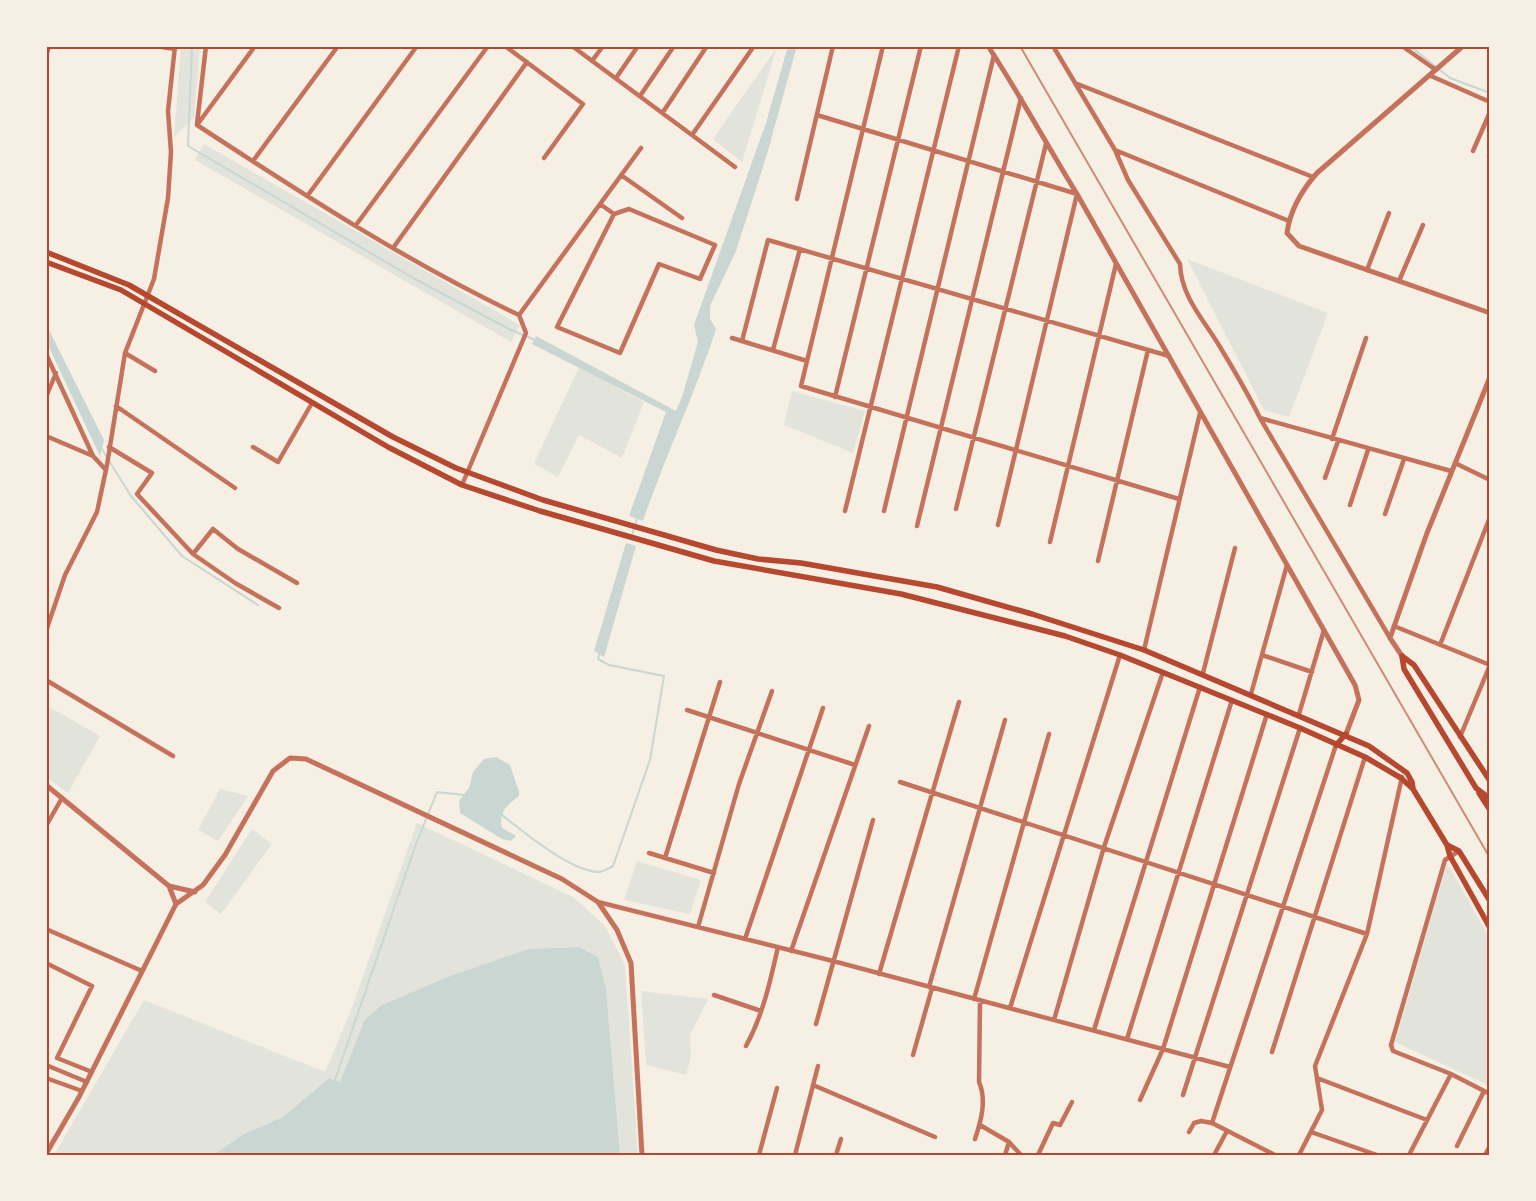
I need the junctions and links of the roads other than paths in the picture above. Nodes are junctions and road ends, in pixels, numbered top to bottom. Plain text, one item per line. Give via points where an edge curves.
1 (49, 46) edge
2 (155, 46) edge
3 (206, 46) edge
4 (338, 46) edge
5 (417, 46) edge
6 (488, 46) edge
7 (505, 46) edge
8 (603, 46) edge
9 (638, 46) edge
10 (674, 46) edge
11 (707, 46) edge
12 (754, 46) edge
13 (833, 46) edge
14 (883, 46) edge
15 (921, 46) edge
16 (959, 46) edge
17 (988, 46) edge
18 (1053, 46) edge
19 (1402, 46) edge
20 (1464, 46) edge
21 (573, 47) edge
22 (175, 48) edge
23 (252, 48) edge
24 (994, 55) junction
25 (46, 56) edge
26 (592, 61) junction
27 (527, 62) junction
28 (1438, 69) junction
29 (1430, 76) junction
30 (616, 78) junction
31 (1075, 83) junction
32 (640, 96) junction
33 (1021, 97) junction
34 (1490, 102) edge
35 (663, 112) junction
36 (1490, 112) edge
37 (817, 115) junction
38 (197, 125) junction
39 (863, 129) junction
40 (692, 135) junction
41 (898, 140) junction
42 (1046, 144) junction
43 (641, 148) dead end
44 (933, 150) junction
45 (1115, 150) junction
46 (1473, 151) dead end
47 (544, 158) dead end
48 (968, 161) junction
49 (253, 162) junction
50 (735, 167) dead end
51 (1003, 172) junction
52 (621, 175) junction
53 (1313, 177) junction
54 (1036, 182) junction
55 (1077, 194) junction
56 (308, 195) junction
57 (797, 199) dead end
58 (600, 204) junction
59 (1389, 213) dead end
60 (614, 214) junction
61 (682, 218) dead end
62 (1289, 221) junction
63 (356, 225) junction
64 (1423, 225) dead end
65 (393, 248) junction
66 (800, 250) junction
67 (46, 252) edge
68 (831, 258) junction
69 (46, 262) edge
70 (1116, 264) junction
71 (867, 269) junction
72 (1367, 270) junction
73 (902, 279) junction
74 (1400, 282) junction
75 (938, 289) junction
76 (147, 296) junction
77 (972, 299) junction
78 (143, 304) junction
79 (1005, 309) junction
80 (1490, 313) edge
81 (519, 315) junction
82 (1047, 321) junction
83 (1099, 336) junction
84 (732, 338) dead end
85 (1366, 338) dead end
86 (742, 341) junction
87 (773, 350) junction
88 (1148, 350) junction
89 (125, 353) junction
90 (46, 354) edge
91 (1169, 356) junction
92 (807, 361) junction
93 (155, 371) dead end
94 (56, 373) junction
95 (1490, 377) edge
96 (46, 397) edge
97 (836, 397) junction
98 (312, 403) junction
99 (116, 406) junction
100 (870, 407) junction
101 (1200, 413) junction
102 (907, 418) junction
103 (1260, 418) junction
104 (940, 428) junction
105 (46, 436) edge
106 (973, 438) junction
107 (1335, 440) junction
108 (253, 447) dead end
109 (109, 448) junction
110 (1368, 450) junction
111 (1016, 451) junction
112 (93, 456) junction
113 (1404, 460) junction
114 (1455, 463) junction
115 (1068, 466) junction
116 (107, 468) junction
117 (1452, 471) junction
118 (467, 472) junction
119 (1325, 478) dead end
120 (1490, 480) edge
121 (1117, 481) junction
122 (462, 485) junction
123 (235, 488) dead end
124 (1179, 499) junction
125 (1350, 505) dead end
126 (956, 509) dead end
127 (845, 511) dead end
128 (884, 511) dead end
129 (1384, 514) dead end
130 (1490, 517) edge
131 (998, 525) dead end
132 (917, 526) dead end
133 (1050, 542) dead end
134 (1235, 548) dead end
135 (193, 554) junction
136 (1098, 561) dead end
137 (1287, 565) junction
138 (904, 581) junction
139 (297, 583) dead end
140 (901, 594) junction
141 (279, 608) dead end
142 (1394, 626) junction
143 (1324, 630) junction
144 (46, 631) edge
145 (1390, 638) junction
146 (1440, 644) junction
147 (1144, 650) junction
148 (1120, 655) junction
149 (1262, 655) junction
150 (1402, 656) junction
151 (1490, 665) edge
152 (1163, 672) junction
153 (1312, 672) junction
154 (1203, 673) junction
155 (46, 680) edge
156 (720, 682) dead end
157 (1200, 687) junction
158 (772, 691) dead end
159 (1251, 694) junction
160 (1232, 700) junction
161 (959, 702) dead end
162 (823, 708) dead end
163 (687, 710) dead end
164 (1267, 714) junction
165 (1299, 714) junction
166 (710, 717) junction
167 (1005, 720) dead end
168 (868, 726) dead end
169 (1300, 728) junction
170 (757, 733) junction
171 (1048, 734) dead end
172 (1346, 734) junction
173 (1460, 737) junction
174 (1336, 745) junction
175 (809, 750) junction
176 (173, 756) dead end
177 (1365, 757) junction
178 (855, 765) junction
179 (1407, 773) junction
180 (1401, 778) junction
181 (1490, 781) edge
182 (900, 782) dead end
183 (46, 785) edge
184 (1476, 788) junction
185 (1413, 789) junction
186 (933, 791) junction
187 (62, 798) junction
188 (1490, 799) edge
189 (980, 806) junction
190 (1490, 810) edge
191 (873, 820) dead end
192 (1023, 821) junction
193 (46, 826) edge
194 (1064, 834) junction
195 (1447, 845) junction
196 (1104, 847) junction
197 (1459, 851) junction
198 (649, 853) dead end
199 (1450, 856) junction
200 (665, 858) junction
201 (1146, 861) junction
202 (1179, 872) junction
203 (714, 873) junction
204 (1215, 884) junction
205 (169, 886) junction
206 (195, 892) junction
207 (1247, 895) junction
208 (1490, 901) edge
209 (598, 902) junction
210 (176, 904) junction
211 (1282, 906) junction
212 (1316, 917) junction
213 (698, 927) junction
214 (46, 928) edge
215 (1490, 928) edge
216 (1368, 934) junction
217 (745, 939) junction
218 (778, 947) junction
219 (791, 951) junction
220 (833, 961) junction
221 (46, 963) edge
222 (142, 972) junction
223 (879, 974) junction
224 (930, 987) junction
225 (714, 995) dead end
226 (977, 1000) junction
227 (1010, 1008) junction
228 (762, 1011) junction
229 (1054, 1020) junction
230 (816, 1024) dead end
231 (1094, 1030) junction
232 (1127, 1039) junction
233 (746, 1046) dead end
234 (1163, 1048) junction
235 (1272, 1052) dead end
236 (913, 1056) dead end
237 (1195, 1057) junction
238 (57, 1058) junction
239 (46, 1065) edge
240 (818, 1066) dead end
241 (1230, 1067) junction
242 (53, 1068) junction
243 (92, 1072) junction
244 (1451, 1074) junction
245 (46, 1078) edge
246 (1317, 1078) junction
247 (87, 1082) junction
248 (813, 1085) junction
249 (777, 1088) dead end
250 (82, 1091) junction
251 (1484, 1091) junction
252 (1490, 1094) edge
253 (1183, 1095) dead end
254 (1140, 1100) dead end
255 (1072, 1102) dead end
256 (1427, 1120) junction
257 (1212, 1123) junction
258 (980, 1125) junction
259 (1227, 1131) junction
260 (1189, 1132) dead end
261 (1311, 1132) junction
262 (935, 1137) dead end
263 (841, 1139) dead end
264 (975, 1139) dead end
265 (1009, 1142) junction
266 (1456, 1146) dead end
267 (1490, 1146) edge
268 (46, 1154) edge
269 (1301, 1154) edge
270 (642, 1155) edge
271 (759, 1155) edge
272 (795, 1155) edge
273 (836, 1155) edge
274 (1005, 1155) edge
275 (1021, 1155) edge
276 (1038, 1155) edge
277 (1214, 1155) edge
278 (1275, 1155) edge
279 (1377, 1155) edge
280 (1409, 1155) edge
281 (1485, 1155) edge

1 - 25 street
2 - 22 street
3 - 38 street
4 - 49 street
5 - 56 street
6 - 63 street
7 - 27 street
8 - 26 street
9 - 30 street
10 - 32 street
11 - 35 street
12 - 40 street
13 - 37 street
14 - 39 street
15 - 41 street
16 - 44 street
17 - 24 street
18 - 31 street
19 - 28 street
20 - 28 street
21 - 26 street
22 - 76 street via 168,112 171,152 168,198 154,278
23 - 38 street
24 - 33 street
24 - 48 street
26 - 30 street
27 - 47 street via 583,104
27 - 65 street
28 - 29 street
29 - 34 street
29 - 53 street
30 - 32 street
31 - 45 street
31 - 53 street
32 - 35 street
33 - 42 street
33 - 51 street
35 - 40 street
36 - 46 street
37 - 39 street
37 - 57 street
38 - 49 street
39 - 41 street
39 - 68 street
40 - 50 street
41 - 44 street
41 - 71 street
42 - 54 street
42 - 55 street
43 - 52 street
44 - 48 street
44 - 73 street
45 - 62 street
45 - 103 street via 1133,188 1180,264 1180,280 1187,296
48 - 51 street
48 - 75 street
49 - 56 street
51 - 54 street
51 - 77 street
52 - 58 street
52 - 61 street
53 - 62 street via 1302,190
54 - 55 street
54 - 79 street
55 - 70 street
55 - 82 street
56 - 63 street
58 - 60 street
58 - 81 street
59 - 72 street
60 - 60 street via 630,209 715,245 700,279 659,264 620,353 557,327
62 - 72 street via 1287,233 1299,246
63 - 65 street
64 - 74 street
65 - 81 street
66 - 68 street
66 - 86 street via 768,240
66 - 87 street
67 - 76 main road via 119,280
68 - 71 street
68 - 92 street
69 - 78 main road via 115,288
70 - 83 street
70 - 91 street
71 - 73 street
71 - 97 street
72 - 74 street
73 - 75 street
73 - 100 street
74 - 80 street
75 - 77 street
75 - 102 street
76 - 78 street
76 - 118 main road via 393,437
77 - 79 street
77 - 104 street
78 - 89 street
78 - 98 main road
79 - 82 street
79 - 106 street
81 - 118 street via 526,333
82 - 83 street
82 - 111 street
83 - 88 street
83 - 115 street
84 - 86 street
85 - 107 street
86 - 87 street
87 - 92 street
88 - 91 street
88 - 121 street
89 - 93 street
89 - 99 street
90 - 94 street
91 - 101 street
92 - 97 street via 801,386
94 - 96 street
94 - 112 street
95 - 114 street
97 - 100 street
98 - 108 street via 278,462
98 - 122 main road
99 - 109 street
99 - 123 street
100 - 102 street
100 - 127 street
101 - 124 street
101 - 137 street
102 - 104 street
102 - 128 street
103 - 107 street
103 - 145 street
104 - 106 street
104 - 132 street
105 - 112 street
106 - 111 street
106 - 126 street
107 - 110 street
107 - 119 street
109 - 116 street
109 - 135 street via 152,473 137,494
110 - 113 street
110 - 125 street
111 - 115 street
111 - 131 street
112 - 116 street
113 - 117 street
113 - 129 street
114 - 117 street
114 - 120 street
115 - 121 street
115 - 133 street
116 - 144 street via 97,512 65,575
117 - 142 street
118 - 122 street
118 - 138 main road via 543,500 716,550
121 - 124 street
121 - 136 street
122 - 140 main road via 714,561
124 - 147 street
130 - 146 street
134 - 154 street
135 - 139 street via 213,529 238,549
135 - 141 street
137 - 143 street
137 - 149 street
138 - 140 main road
138 - 147 main road via 1032,614
140 - 148 main road via 1033,626
142 - 145 street
142 - 146 street
143 - 153 street
143 - 172 street via 1355,685 1359,700
145 - 150 street
146 - 151 street
147 - 154 main road
148 - 152 main road
148 - 194 street
149 - 153 street
149 - 159 street
150 - 173 main road via 1414,665
150 - 184 main road via 1404,670
151 - 173 street
152 - 157 main road
152 - 196 street
153 - 165 street
154 - 159 main road
155 - 176 street
156 - 166 street
157 - 160 main road
157 - 201 street
158 - 170 street
159 - 165 main road
160 - 164 main road
160 - 202 street
161 - 186 street
162 - 175 street
163 - 166 street
164 - 169 main road
164 - 204 street
165 - 172 main road
166 - 170 street
166 - 200 street
167 - 189 street
168 - 178 street
169 - 174 main road
169 - 207 street
170 - 175 street
170 - 203 street
171 - 192 street
172 - 174 main road
172 - 179 main road
173 - 181 main road
174 - 177 main road
174 - 211 street
175 - 178 street
175 - 217 street
177 - 180 main road
177 - 212 street
178 - 219 street
179 - 180 street
179 - 185 main road
180 - 185 main road
180 - 216 street
182 - 186 street
183 - 187 street
184 - 188 main road
184 - 190 main road
185 - 195 main road
186 - 189 street
186 - 223 street
187 - 193 street
187 - 205 street
189 - 192 street
189 - 224 street
191 - 220 street
192 - 194 street
192 - 226 street
194 - 196 street
194 - 227 street
195 - 197 main road
195 - 199 main road
196 - 201 street
196 - 229 street
197 - 199 street
197 - 208 main road
198 - 200 street
199 - 215 main road
199 - 244 street via 1445,860 1391,1045 1394,1051
200 - 203 street
201 - 202 street
201 - 231 street
202 - 204 street
202 - 232 street
203 - 213 street
204 - 207 street
204 - 234 street
205 - 206 street
205 - 210 street
206 - 209 street via 225,855 273,771 290,758 306,759 562,879
206 - 210 street
207 - 211 street
207 - 237 street
209 - 213 street
209 - 270 street via 617,930 630,963
210 - 222 street
211 - 212 street
211 - 241 street
212 - 216 street
212 - 235 street
213 - 217 street
214 - 222 street
216 - 246 street via 1315,1066
217 - 218 street
218 - 219 street
218 - 228 street
219 - 220 street
220 - 223 street
220 - 230 street
221 - 238 street via 92,986
222 - 243 street
223 - 224 street
224 - 226 street
224 - 236 street
225 - 228 street
226 - 227 street
226 - 258 street via 979,1082 984,1093
227 - 229 street
228 - 233 street
229 - 231 street
231 - 232 street
232 - 234 street
234 - 237 street
234 - 254 street
237 - 241 street
237 - 253 street
238 - 242 street
238 - 243 street
239 - 242 street
240 - 248 street
241 - 257 street
242 - 247 street
243 - 247 street
244 - 251 street
244 - 256 street
245 - 250 street
246 - 256 street
246 - 261 street via 1322,1110
247 - 250 street
248 - 262 street
248 - 272 street
249 - 271 street
250 - 268 street
251 - 252 street
251 - 266 street
255 - 276 street via 1060,1126 1053,1123
256 - 280 street
257 - 259 street
257 - 260 street via 1194,1123
258 - 264 street
258 - 265 street
259 - 277 street
259 - 278 street
261 - 269 street
261 - 279 street
263 - 273 street
265 - 274 street
265 - 275 street
267 - 281 street

